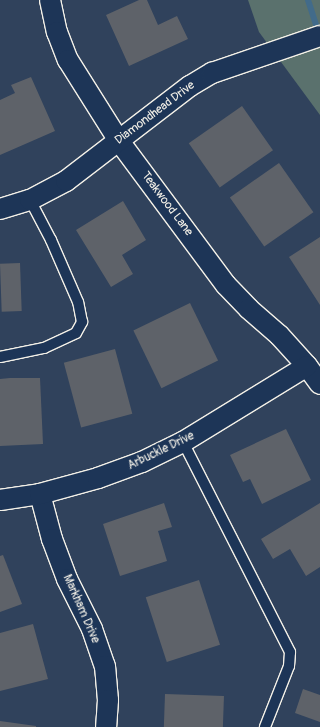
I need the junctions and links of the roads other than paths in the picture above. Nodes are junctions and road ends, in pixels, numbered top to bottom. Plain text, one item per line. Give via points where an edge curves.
1 (50, 0) edge
2 (320, 36) edge
3 (119, 141) junction
4 (30, 200) junction
5 (0, 209) edge
6 (0, 358) edge
7 (307, 366) junction
8 (320, 384) edge
9 (183, 442) junction
10 (40, 494) junction
11 (0, 500) edge
12 (106, 727) edge
13 (265, 727) edge

1 - 3 street, Teakwood Lane via 57,32 68,60
2 - 3 street, Diamondhead Drive via 212,73 195,82
3 - 4 street, Diamondhead Drive via 66,181
3 - 7 street, Teakwood Lane via 226,285
4 - 5 street, Diamondhead Drive
4 - 6 lane via 78,302 82,322 76,333 44,348
7 - 8 street, Teakwood Lane
7 - 9 street, Arbuckle Drive
9 - 10 street, Arbuckle Drive via 105,476
9 - 13 lane via 290,652 288,666
10 - 11 street, Arbuckle Drive
10 - 12 street, Markham Drive via 52,539 67,579 92,628 105,666 108,700

